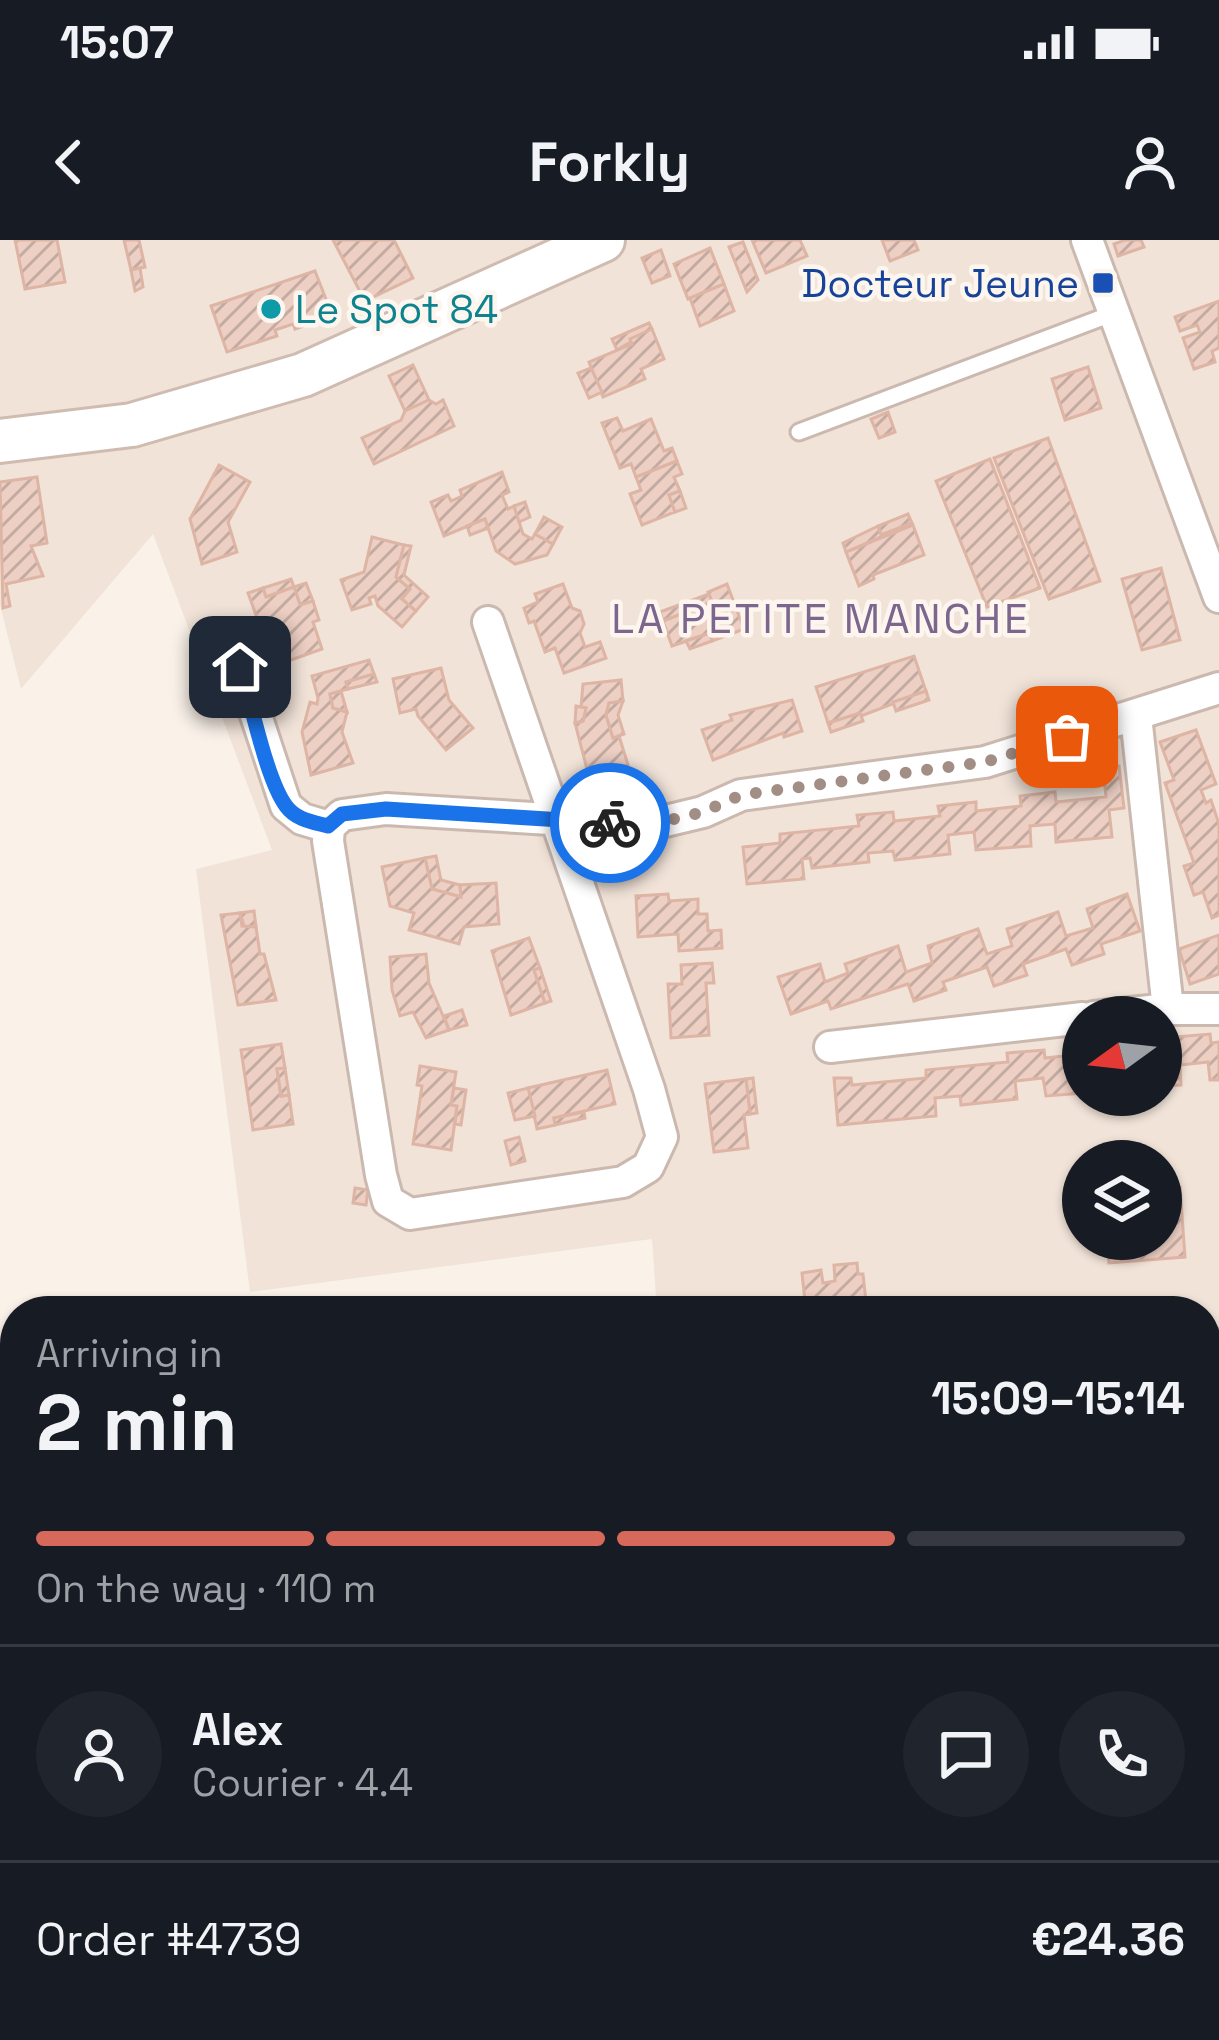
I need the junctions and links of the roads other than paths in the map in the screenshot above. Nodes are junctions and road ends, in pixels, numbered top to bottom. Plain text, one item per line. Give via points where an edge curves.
1 (603, 240) edge
2 (1087, 240) edge
3 (1114, 314) junction
4 (799, 432) dead end
5 (0, 441) edge
6 (1216, 579) edge
7 (488, 622) dead end
8 (240, 667) dead end
9 (1219, 688) edge
10 (1136, 716) junction
11 (556, 820) junction
12 (328, 826) junction
13 (1167, 996) edge
14 (1182, 1009) edge
15 (1219, 1009) edge
16 (1062, 1020) edge
17 (830, 1047) dead end

1 - 5 main road via 304,374 132,425
2 - 3 street
3 - 4 lane
3 - 6 street
7 - 11 street
8 - 12 street via 286,806
9 - 10 street
10 - 11 street via 985,762 741,795 649,825
10 - 13 street
11 - 12 street via 386,809 342,814
11 - 12 street via 662,1138 648,1167 623,1182 410,1214 388,1201 381,1175
14 - 15 street
16 - 17 street

